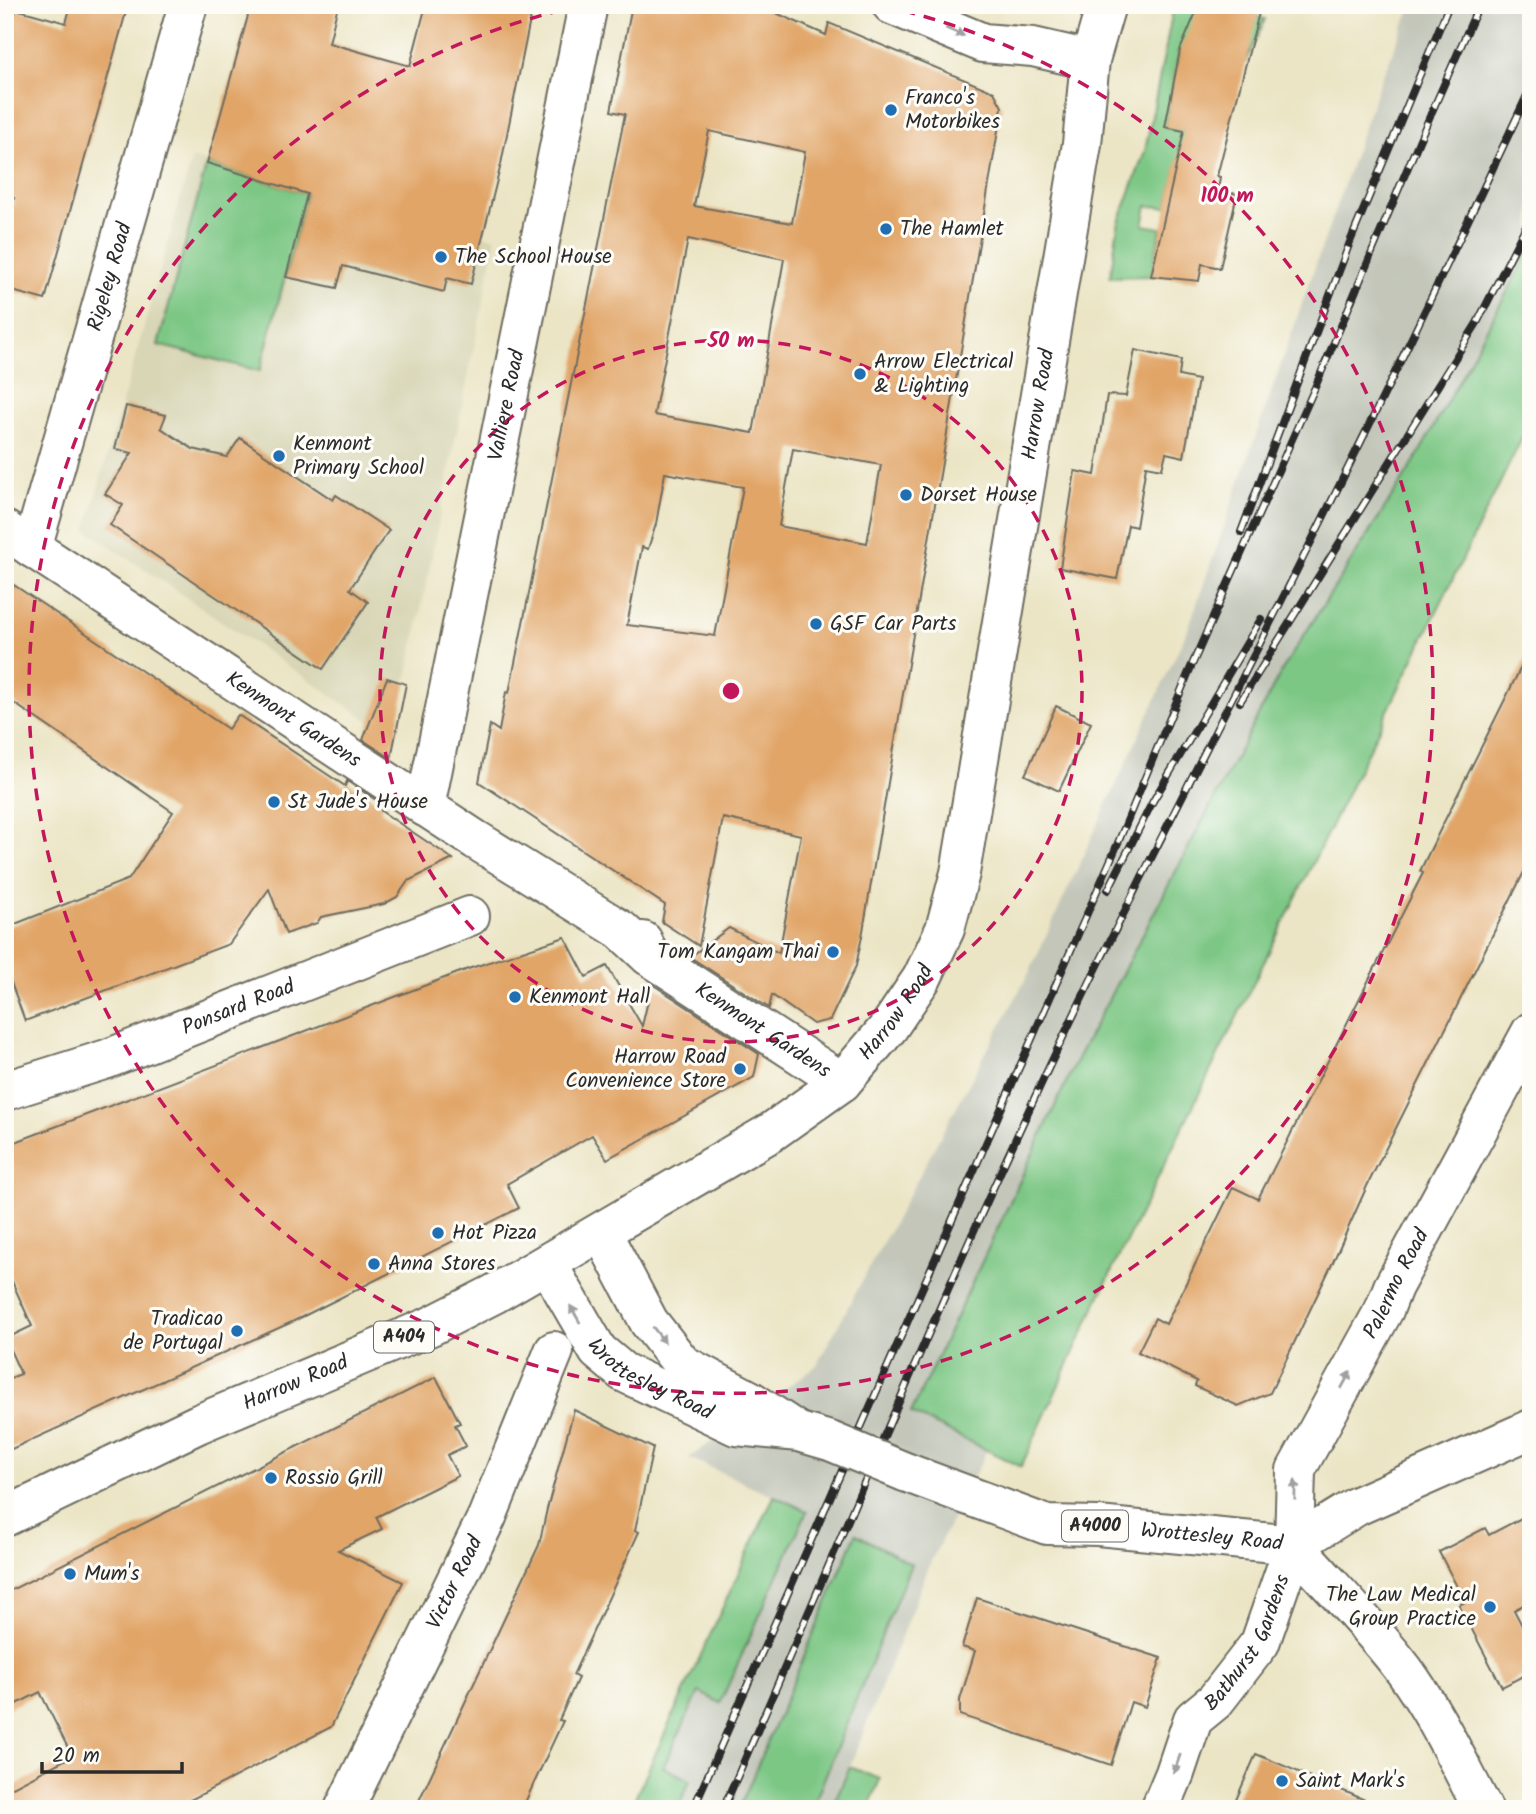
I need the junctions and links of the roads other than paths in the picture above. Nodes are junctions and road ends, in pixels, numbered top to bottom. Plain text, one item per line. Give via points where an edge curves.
1 (188, 5) edge
2 (588, 5) edge
3 (892, 5) edge
4 (1106, 5) edge
5 (1090, 60) junction
6 (19, 539) edge
7 (425, 807) junction
8 (470, 916) dead end
9 (1531, 1032) edge
10 (842, 1082) junction
11 (5, 1091) edge
12 (602, 1233) junction
13 (548, 1265) junction
14 (554, 1351) dead end
15 (1531, 1429) edge
16 (814, 1437) junction
17 (5, 1517) edge
18 (1294, 1545) junction
19 (344, 1809) edge
20 (1160, 1809) edge
21 (1483, 1809) edge

1 - 6 street, Rigeley Road
2 - 7 street, Valliere Road
3 -> 5 street via 983,43 1033,47
4 - 5 street, Harrow Road / A404
5 - 10 street, Harrow Road / A404 via 1082,144 960,873 945,929 922,978 889,1027
6 - 7 street, Kenmont Gardens
7 - 10 street, Kenmont Gardens via 621,930
8 - 11 street, Ponsard Road via 107,1059
18 -> 9 street, Palermo Road via 1296,1470
10 - 12 street, Harrow Road / A404 via 770,1133
12 - 13 street, Harrow Road / A404
12 -> 16 street, Wrottesley Road / A4000 via 649,1322 682,1364
16 -> 13 street, Wrottesley Road / A4000 via 736,1426 623,1372 598,1351
13 - 17 street, Harrow Road / A404 via 431,1325 198,1424
14 - 19 street, Victor Road via 486,1517
15 - 18 street, Wrottesley Road via 1357,1506
16 - 18 street, Wrottesley Road / A4000, bridge via 1046,1525
18 -> 20 street, Bathurst Gardens via 1261,1643 1215,1701 1193,1719
18 - 21 street via 1404,1670

